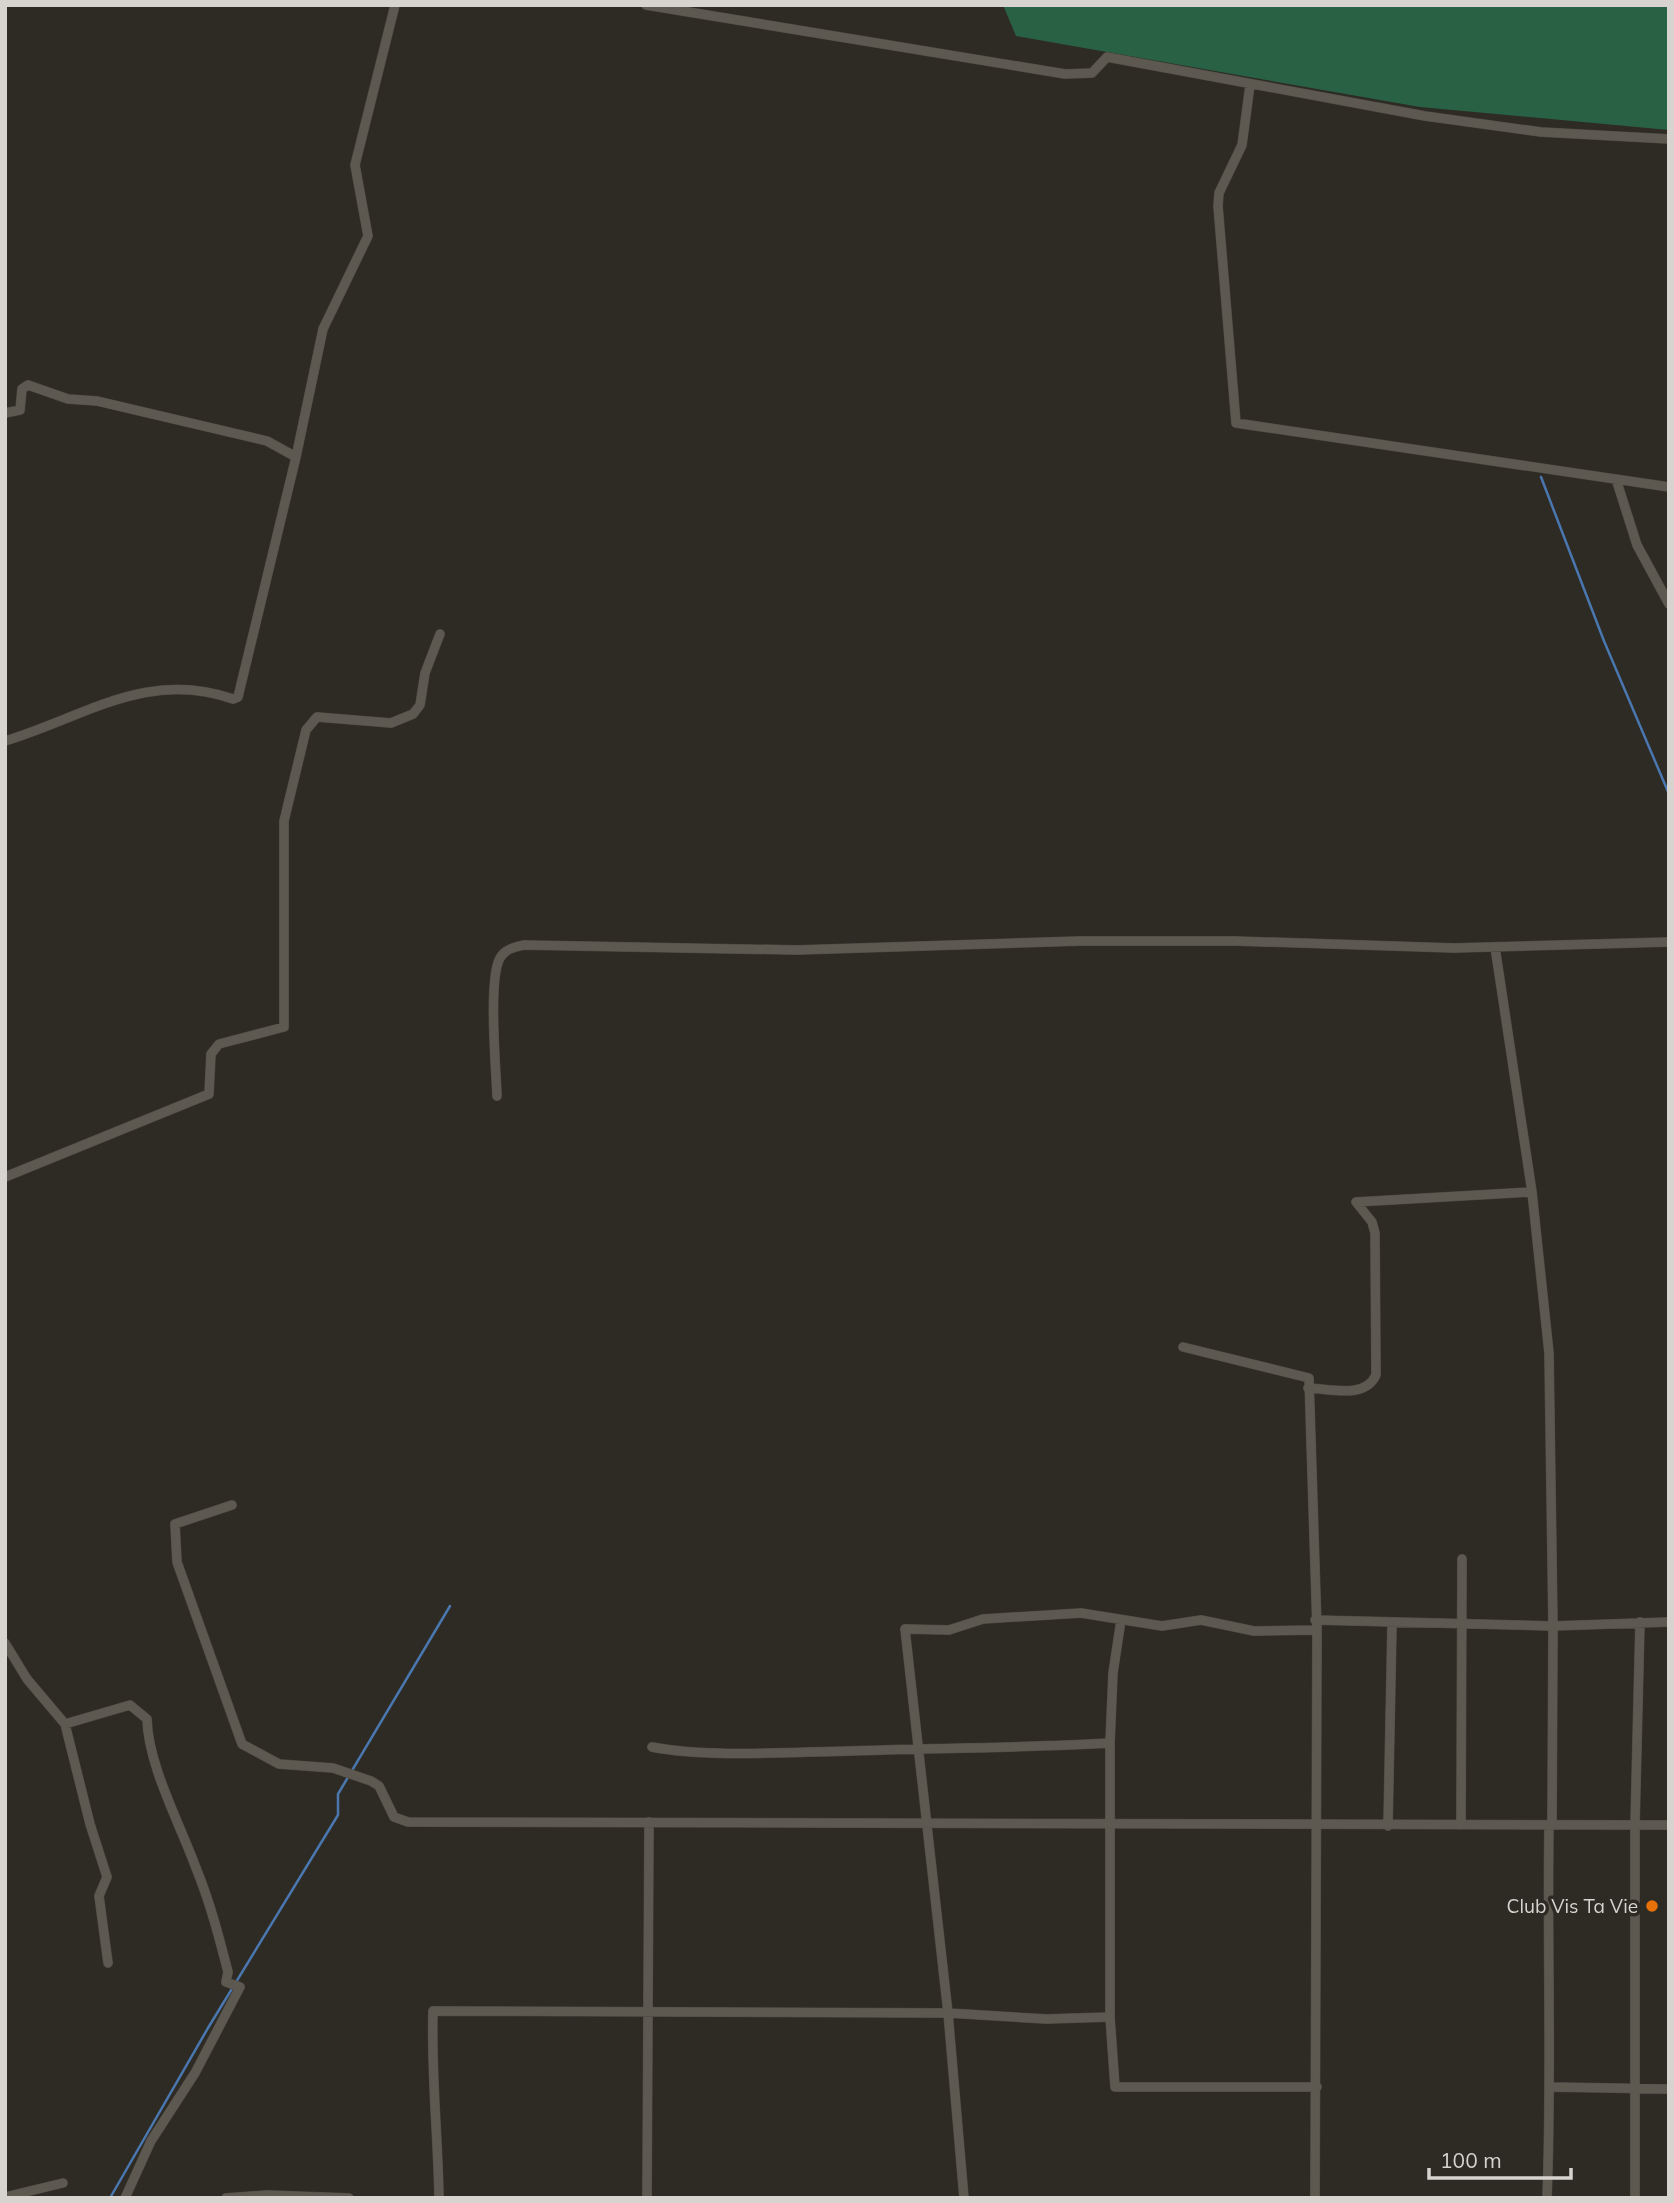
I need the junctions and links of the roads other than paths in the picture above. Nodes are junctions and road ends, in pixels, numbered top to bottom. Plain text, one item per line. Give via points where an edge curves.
1 (395, 5) edge
2 (646, 5) edge
3 (1250, 85) junction
4 (1669, 139) edge
5 (5, 413) edge
6 (296, 457) junction
7 (1616, 479) junction
8 (1669, 487) edge
9 (1669, 604) edge
10 (440, 634) dead end
11 (5, 741) edge
12 (1669, 942) edge
13 (1495, 947) junction
14 (497, 1097) dead end
15 (5, 1177) edge
16 (1532, 1192) junction
17 (1183, 1347) dead end
18 (1308, 1388) junction
19 (232, 1505) dead end
20 (1462, 1559) dead end
21 (1121, 1620) junction
22 (1640, 1622) junction
23 (1669, 1622) edge
24 (1392, 1624) junction
25 (1316, 1625) junction
26 (1463, 1625) junction
27 (1553, 1626) junction
28 (5, 1643) edge
29 (65, 1724) junction
30 (1110, 1743) junction
31 (652, 1746) dead end
32 (918, 1748) junction
33 (649, 1822) junction
34 (926, 1824) junction
35 (1110, 1824) junction
36 (1461, 1825) junction
37 (1635, 1825) junction
38 (1669, 1825) edge
39 (1317, 1826) junction
40 (1388, 1826) junction
41 (1550, 1826) junction
42 (108, 1963) dead end
43 (646, 2012) junction
44 (948, 2013) junction
45 (1110, 2018) junction
46 (1317, 2087) junction
47 (1551, 2087) junction
48 (1633, 2088) junction
49 (1669, 2089) edge
50 (62, 2183) dead end
51 (5, 2197) edge
52 (125, 2198) edge
53 (226, 2198) edge
54 (349, 2198) edge
55 (439, 2198) edge
56 (647, 2198) edge
57 (964, 2198) edge
58 (1315, 2198) edge
59 (1547, 2198) edge
60 (1635, 2198) edge

1 - 6 street via 355,165 368,236 323,330
2 - 3 street via 1065,74 1092,74 1107,57
3 - 4 street via 1541,132
3 - 7 street via 1242,145 1219,193 1218,206 1236,423
5 - 6 street via 20,410 22,389 28,385 68,399 97,401 267,441
6 - 11 street via 238,697 165,687 84,710
7 - 8 street
7 - 9 street via 1637,545
10 - 15 street via 425,673 420,705 412,715 391,723 317,717 306,730 284,821 284,1027 219,1044 211,1054 209,1094
12 - 13 street
13 - 14 street via 1235,941 990,942 797,950 524,945 504,953 498,966
13 - 16 street
16 - 18 street via 1356,1202 1375,1233 1376,1375 1372,1384 1359,1391
16 - 27 street via 1549,1353
17 - 18 street via 1309,1378
18 - 25 street
19 - 33 street via 175,1524 177,1562 242,1744 279,1764 349,1773 379,1786 394,1817 408,1822
20 - 26 street
21 - 25 street via 1162,1626 1201,1620 1254,1631
21 - 30 street
21 - 32 street via 1082,1613 983,1619 950,1630 905,1629
22 - 23 street
22 - 27 street
22 - 37 street
24 - 25 street
24 - 26 street
24 - 40 street
25 - 39 street
26 - 27 street
26 - 36 street
27 - 41 street
28 - 29 street via 27,1679
29 - 42 street via 107,1877 99,1896
29 - 52 street via 130,1705 147,1719 147,1736 210,1905 228,1972 226,1982 240,1987 212,2043 151,2141
30 - 32 street
30 - 35 street
31 - 32 street via 773,1753
32 - 34 street
33 - 34 street
33 - 43 street
34 - 35 street
34 - 44 street
35 - 39 street
35 - 45 street
36 - 40 street
36 - 41 street
37 - 38 street
37 - 41 street
37 - 48 street
39 - 40 street
39 - 46 street
41 - 47 street
43 - 44 street
43 - 55 street via 433,2011
43 - 56 street
44 - 45 street
44 - 57 street
45 - 46 street via 1115,2087
46 - 58 street
47 - 48 street
47 - 59 street
48 - 49 street
48 - 60 street
50 - 51 street
53 - 54 street

